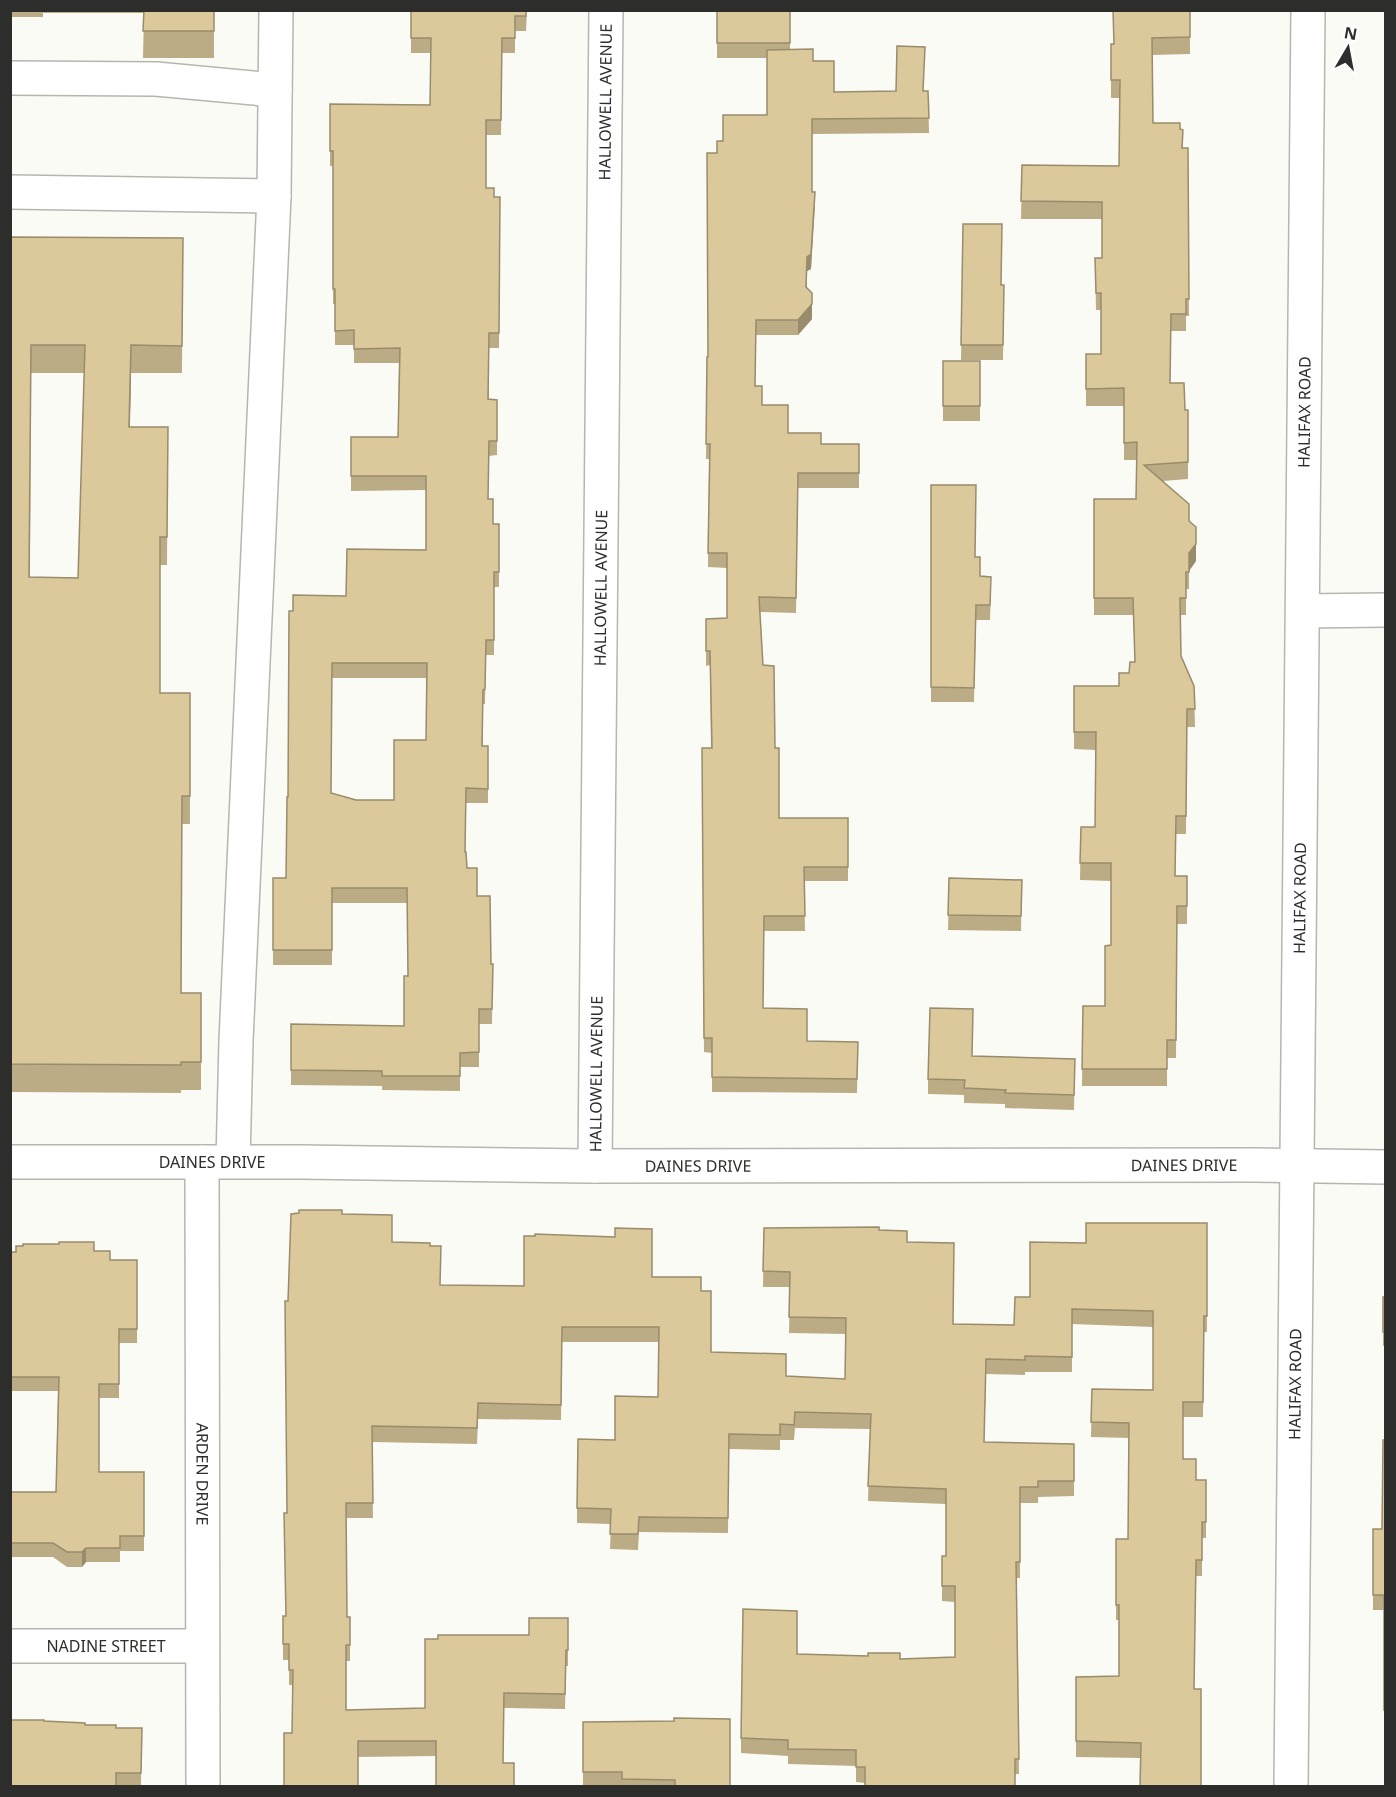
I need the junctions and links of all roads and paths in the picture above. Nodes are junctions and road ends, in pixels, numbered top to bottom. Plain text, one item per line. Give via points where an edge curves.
1 (276, 10) edge
2 (606, 10) edge
3 (1308, 10) edge
4 (10, 78) edge
5 (275, 90) junction
6 (10, 192) edge
7 (274, 196) junction
8 (1386, 610) edge
9 (1303, 611) junction
10 (217, 1161) junction
11 (10, 1162) edge
12 (595, 1166) junction
13 (1297, 1166) junction
14 (1386, 1167) edge
15 (10, 1646) edge
16 (202, 1646) junction
17 (203, 1786) edge
18 (1291, 1786) edge

1 - 5 street, ARDEN DRIVE
2 - 12 street, HALLOWELL AVENUE
3 - 9 street, HALIFAX ROAD
4 - 5 street via 156,79
5 - 7 street, ARDEN DRIVE
6 - 7 street
7 - 10 street, ARDEN DRIVE via 236,1041
8 - 9 street
9 - 13 street, HALIFAX ROAD
10 - 11 street, DAINES DRIVE
10 - 12 street, DAINES DRIVE
10 - 16 street, ARDEN DRIVE
12 - 13 street, DAINES DRIVE
13 - 14 street, DAINES DRIVE
13 - 18 street, HALIFAX ROAD
15 - 16 street, NADINE STREET
16 - 17 street, ARDEN DRIVE

